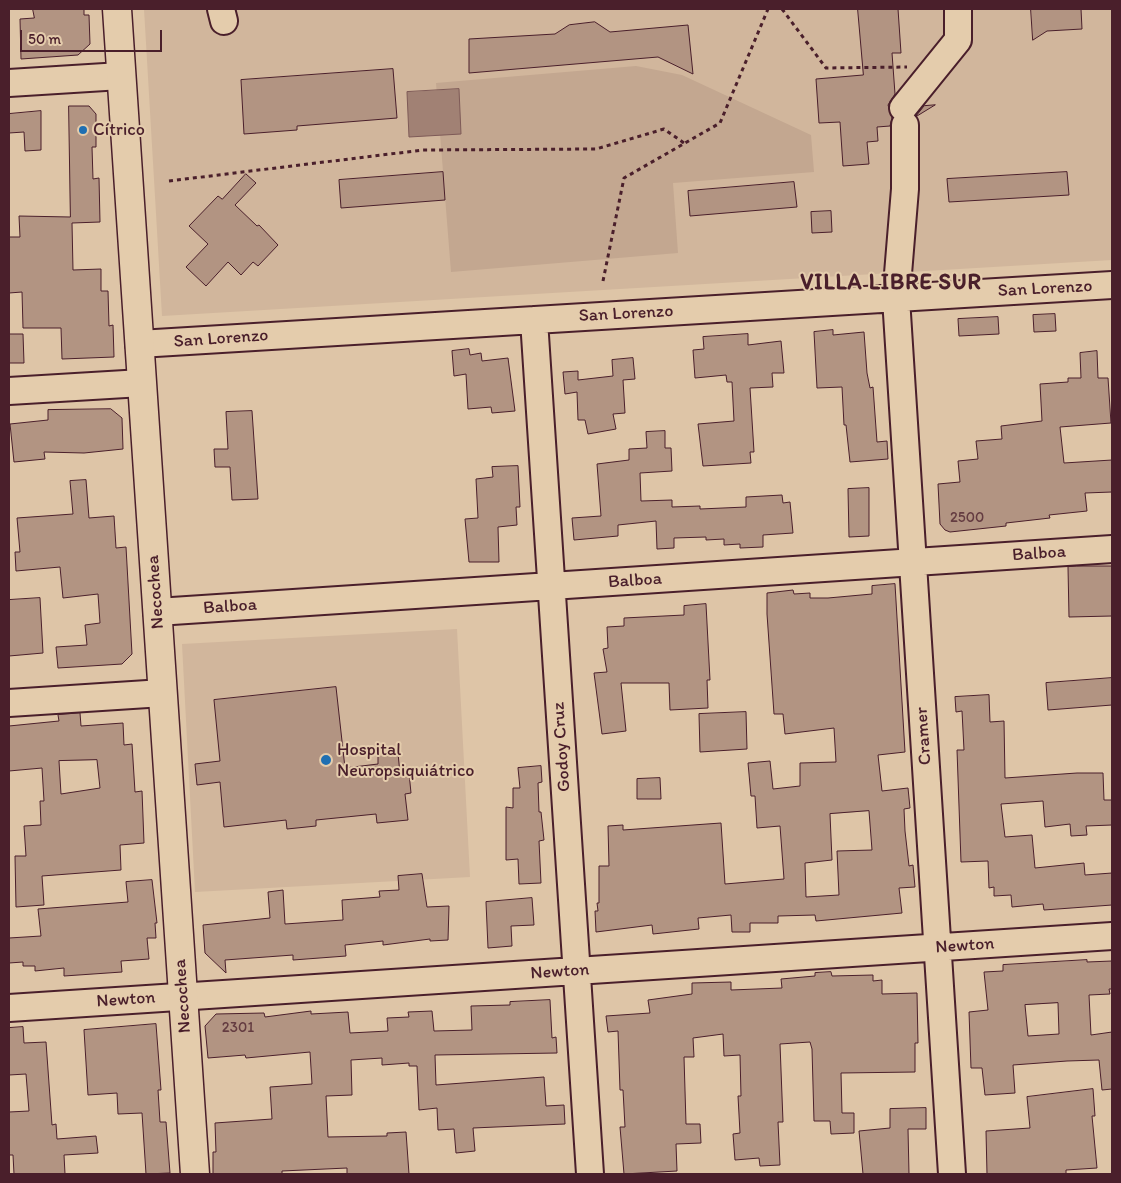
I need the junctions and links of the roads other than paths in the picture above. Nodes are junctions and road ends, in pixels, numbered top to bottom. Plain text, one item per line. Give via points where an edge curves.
1 (116, 9) edge
2 (958, 9) edge
3 (121, 76) junction
4 (9, 84) edge
5 (1112, 285) edge
6 (896, 298) junction
7 (534, 320) junction
8 (139, 344) junction
9 (142, 382) junction
10 (9, 391) edge
11 (1112, 550) edge
12 (913, 562) junction
13 (552, 586) junction
14 (157, 612) junction
15 (162, 693) junction
16 (9, 703) edge
17 (1112, 936) edge
18 (938, 947) junction
19 (577, 971) junction
20 (183, 997) junction
21 (9, 1008) edge
22 (195, 1174) edge
23 (590, 1174) edge
24 (952, 1174) edge

1 - 3 main road, Necochea
2 - 6 street, Cramer via 958,40 904,117 904,189
3 - 4 street
3 - 8 main road, Necochea
5 - 6 street, San Lorenzo
6 - 7 street, San Lorenzo
6 - 12 street, Cramer
7 - 8 street, San Lorenzo
7 - 13 street, Godoy Cruz
8 - 9 main road, Necochea
9 - 10 street
9 - 14 main road, Necochea
11 - 12 street, Balboa
12 - 13 street, Balboa
12 - 18 street, Cramer
13 - 14 street, Balboa
13 - 19 street, Godoy Cruz
14 - 15 main road, Necochea
15 - 16 street
15 - 20 main road, Necochea
17 - 18 street, Newton
18 - 19 street, Newton
18 - 24 street, Cramer
19 - 20 street, Newton
19 - 23 street, Godoy Cruz
20 - 21 street, Newton
20 - 22 main road, Necochea

